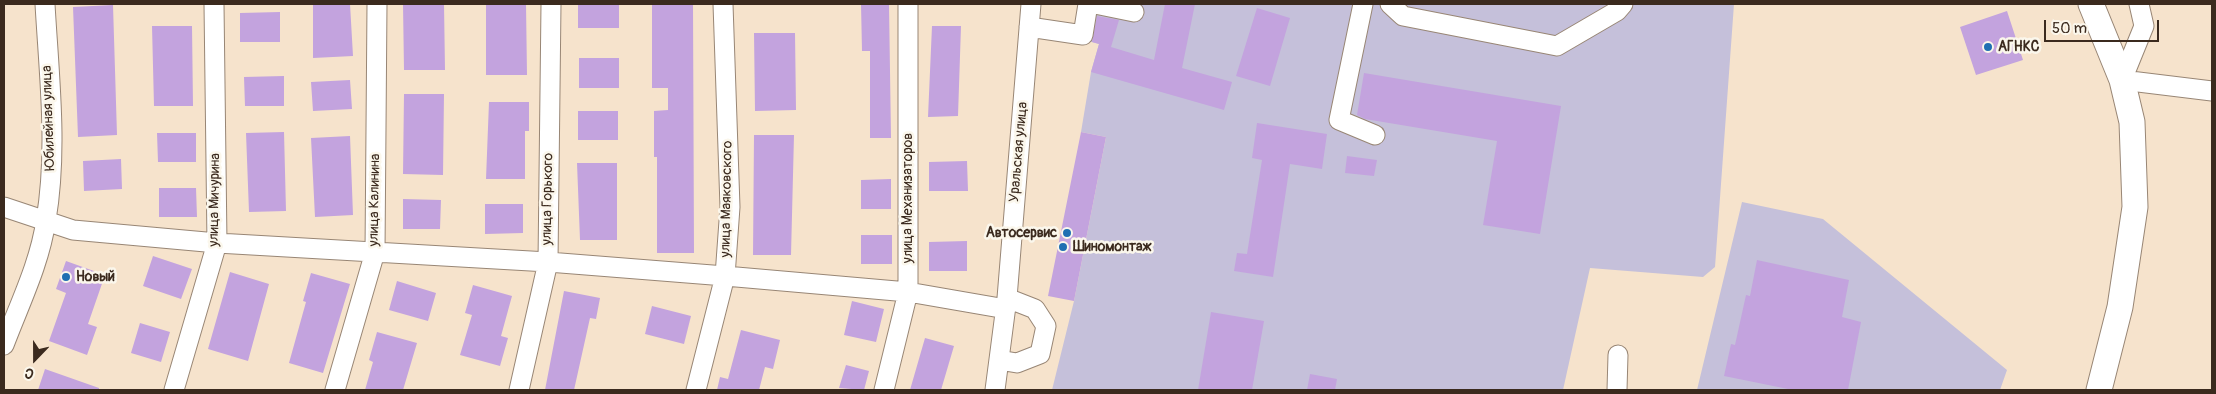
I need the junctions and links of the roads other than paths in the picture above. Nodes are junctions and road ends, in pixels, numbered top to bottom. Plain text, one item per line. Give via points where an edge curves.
1 (45, 4) edge
2 (214, 4) edge
3 (377, 4) edge
4 (551, 4) edge
5 (723, 4) edge
6 (908, 4) edge
7 (1031, 4) edge
8 (1088, 4) edge
9 (1095, 4) edge
10 (1362, 4) edge
11 (1390, 4) edge
12 (1623, 4) edge
13 (2091, 4) edge
14 (2139, 4) edge
15 (1134, 12) dead end
16 (1029, 28) junction
17 (2122, 80) junction
18 (2212, 91) edge
19 (1375, 135) dead end
20 (4, 207) edge
21 (46, 222) junction
22 (217, 243) junction
23 (375, 252) junction
24 (548, 262) junction
25 (725, 276) junction
26 (908, 292) junction
27 (1006, 304) junction
28 (4, 346) edge
29 (1618, 355) dead end
30 (999, 360) junction
31 (174, 390) edge
32 (336, 390) edge
33 (519, 390) edge
34 (696, 390) edge
35 (884, 390) edge
36 (995, 390) edge
37 (1617, 390) edge
38 (2099, 390) edge

1 - 21 street, Юбилейная улица via 52,151
2 - 22 street, улица Мичурина
3 - 23 street, улица Калинина
4 - 24 street, улица Горького
5 - 25 street, улица Маяковского via 730,207
6 - 26 street, улица Механизаторов
7 - 16 street, Уральская улица
8 - 16 street via 1083,34
9 - 15 street
10 - 19 street via 1339,120
11 - 12 street via 1403,16 1558,46 1617,11
13 - 17 main road
14 - 17 street via 2144,26
16 - 27 street, Уральская улица
17 - 18 street
17 - 38 main road via 2132,122 2135,206 2120,308
20 - 21 street
21 - 22 street via 73,230
21 - 28 street, Юбилейная улица via 34,266
22 - 23 street
22 - 31 street, улица Мичурина
23 - 24 street
23 - 32 street, улица Калинина
24 - 25 street
24 - 33 street, улица Горького
25 - 26 street
25 - 34 street, улица Маяковского
26 - 27 street
26 - 35 street, улица Механизаторов
27 - 30 street, Уральская улица
27 - 30 street via 1035,309 1046,326 1040,354 1016,363
29 - 37 street
30 - 36 street, Уральская улица

